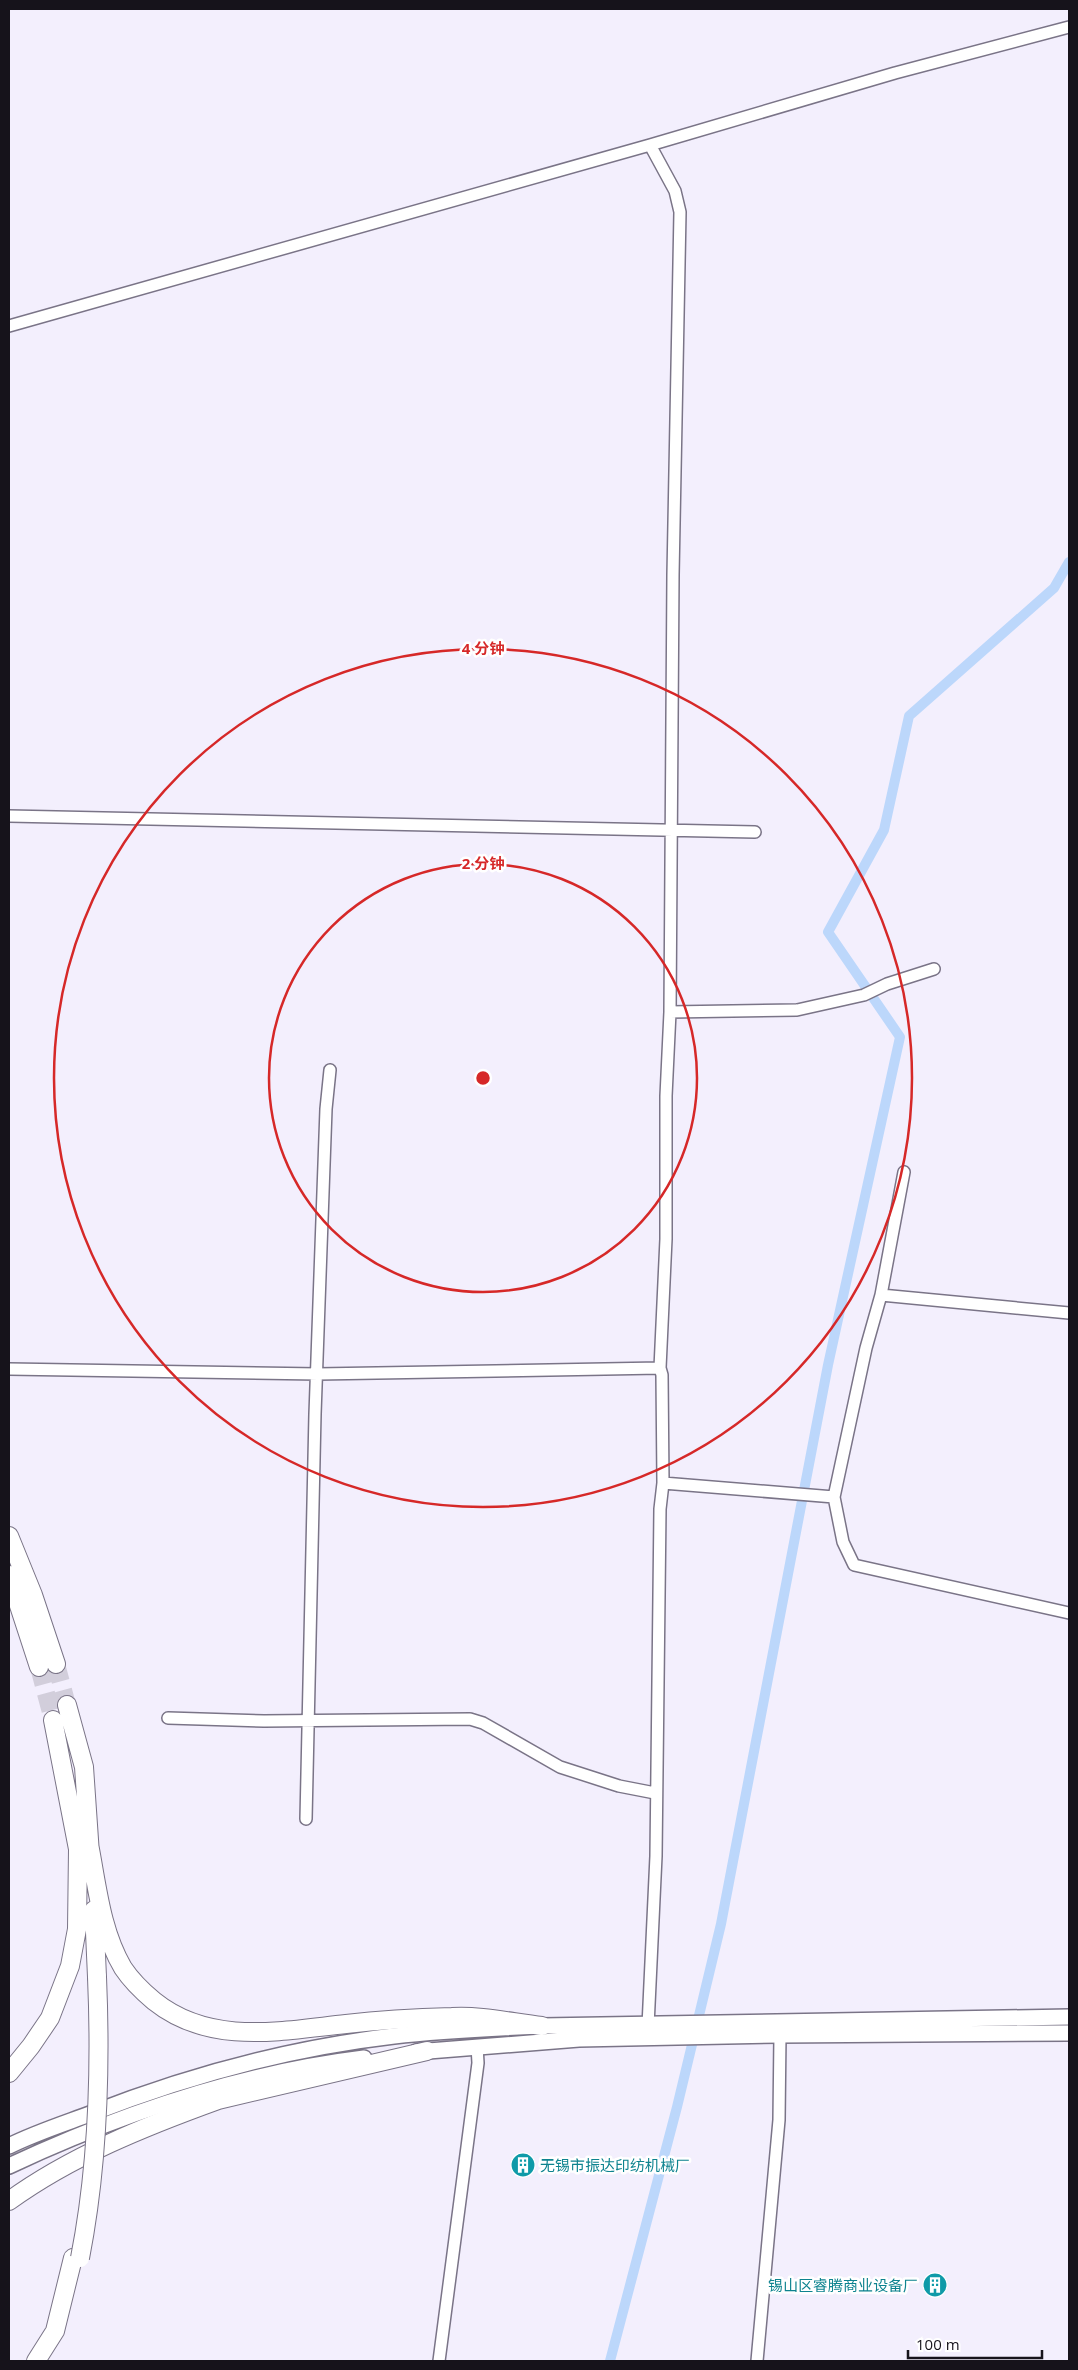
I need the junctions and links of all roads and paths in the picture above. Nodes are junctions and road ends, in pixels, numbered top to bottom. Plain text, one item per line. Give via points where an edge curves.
1 (1069, 27) edge
2 (650, 145) junction
3 (9, 326) edge
4 (9, 816) edge
5 (671, 831) junction
6 (755, 832) dead end
7 (934, 969) dead end
8 (670, 1012) junction
9 (330, 1070) dead end
10 (904, 1172) dead end
11 (881, 1295) junction
12 (1069, 1313) edge
13 (660, 1368) junction
14 (9, 1369) edge
15 (318, 1374) junction
16 (663, 1483) junction
17 (828, 1496) junction
18 (9, 1537) edge
19 (9, 1575) edge
20 (1069, 1613) edge
21 (67, 1705) tunnel mouth
22 (168, 1718) dead end
23 (53, 1720) tunnel mouth
24 (310, 1720) junction
25 (655, 1793) junction
26 (306, 1820) dead end
27 (84, 1847) junction
28 (1069, 2017) edge
29 (542, 2026) junction
30 (648, 2026) junction
31 (686, 2031) junction
32 (712, 2031) junction
33 (1069, 2033) edge
34 (780, 2035) junction
35 (477, 2046) junction
36 (427, 2051) junction
37 (9, 2073) edge
38 (9, 2146) edge
39 (9, 2166) edge
40 (9, 2201) edge
41 (76, 2258) junction
42 (36, 2361) edge
43 (46, 2361) edge
44 (439, 2361) edge
45 (756, 2361) edge

1 - 2 street via 895,73
2 - 3 street
2 - 5 street via 675,192 680,212
4 - 5 street
5 - 6 street
5 - 8 street
7 - 8 street via 864,995 797,1010
8 - 13 street
9 - 15 street
10 - 11 street
11 - 12 street
11 - 17 street
13 - 15 street
13 - 16 street
14 - 15 street
15 - 24 street
16 - 17 street
16 - 25 street
17 - 20 street via 854,1565
18 - 19 highway via 33,1595 47,1666
21 - 27 highway via 84,1767
22 - 24 street
23 - 27 highway
24 - 25 street via 470,1719 483,1723 560,1767 619,1786
24 - 26 street
25 - 30 street via 656,1856
27 - 29 highway via 111,1944 123,1968 142,1991 185,2020 212,2030 267,2033 455,2016
27 - 37 highway via 77,1929 70,1966 50,2018
27 - 41 highway, bridge via 98,2085 90,2186
28 - 32 main road
29 - 30 main road
29 - 38 main road via 460,2029 394,2036 257,2061 140,2095
30 - 31 main road
31 - 32 main road
31 - 35 main road
32 - 34 main road
33 - 34 main road
34 - 45 street via 779,2120
35 - 36 main road
35 - 44 street via 478,2063
36 - 39 main road via 356,2059 203,2092 145,2110
36 - 40 highway via 195,2108 138,2130 70,2164
41 - 42 highway via 55,2331
41 - 43 highway via 68,2317

